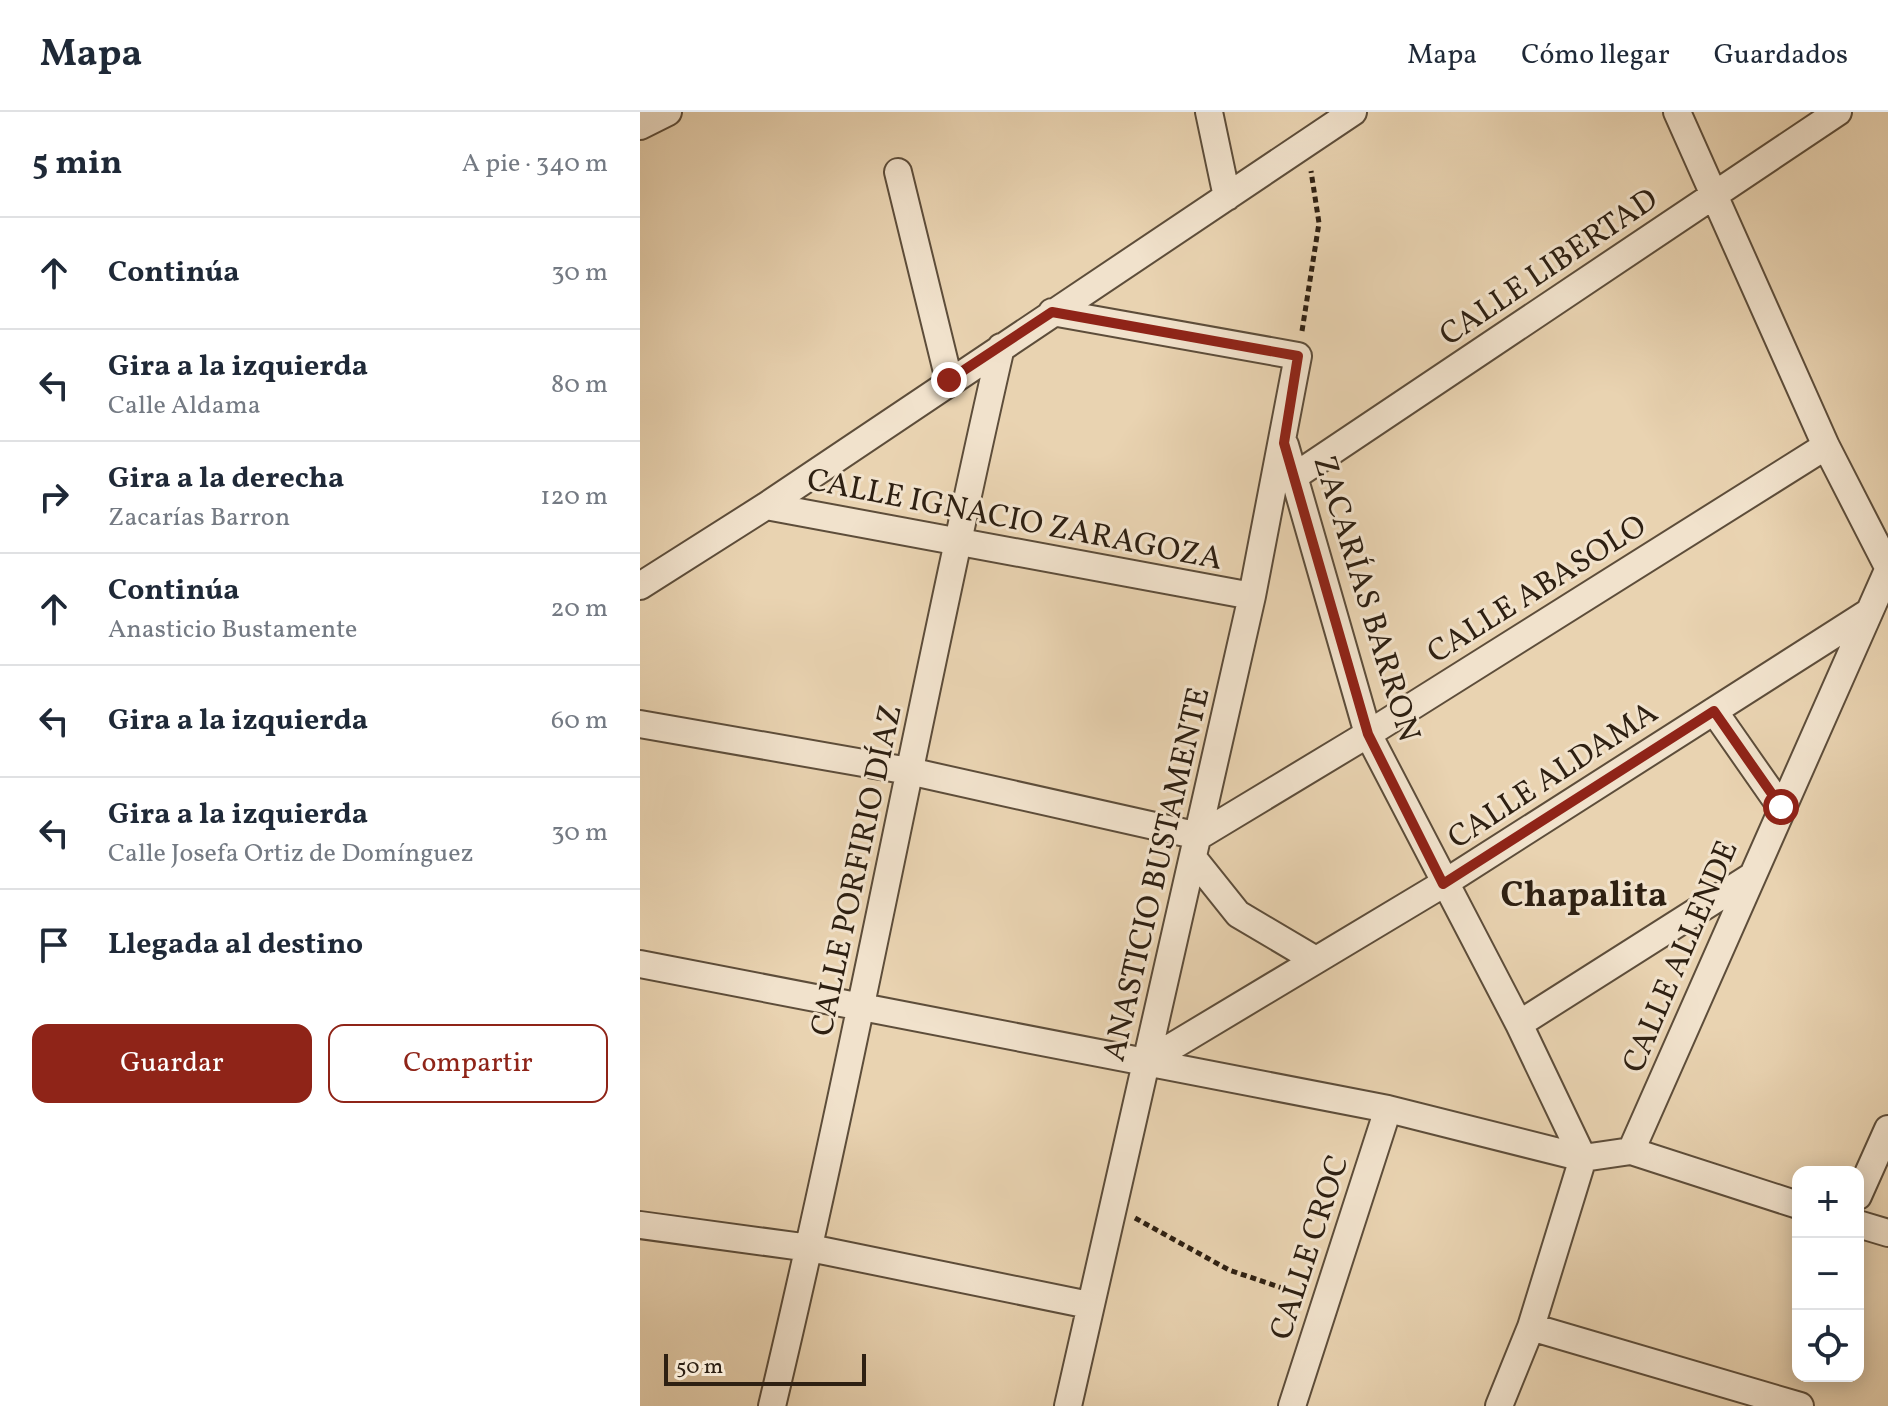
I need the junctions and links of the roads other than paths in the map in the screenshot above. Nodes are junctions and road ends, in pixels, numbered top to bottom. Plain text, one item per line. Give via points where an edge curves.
1 (668, 112) edge
2 (1209, 112) edge
3 (1353, 112) edge
4 (1677, 112) edge
5 (1838, 112) edge
6 (640, 126) edge
7 (898, 172) dead end
8 (1227, 197) junction
9 (1713, 198) junction
10 (1052, 312) junction
11 (1001, 347) junction
12 (949, 380) junction
13 (1284, 443) junction
14 (1826, 446) junction
15 (1295, 476) junction
16 (766, 506) junction
17 (957, 540) junction
18 (1888, 568) edge
19 (640, 586) edge
20 (1252, 596) junction
21 (1866, 614) junction
22 (1714, 711) junction
23 (640, 724) edge
24 (1368, 734) junction
25 (909, 771) junction
26 (1781, 807) junction
27 (1196, 848) junction
28 (1749, 878) junction
29 (1443, 884) junction
30 (1314, 959) junction
31 (640, 964) edge
32 (861, 1009) junction
33 (1519, 1024) junction
34 (1148, 1061) junction
35 (1388, 1109) junction
36 (1888, 1129) edge
37 (1631, 1151) junction
38 (1583, 1158) junction
39 (1864, 1183) edge
40 (1792, 1203) edge
41 (640, 1225) edge
42 (1864, 1226) edge
43 (1888, 1233) edge
44 (810, 1248) junction
45 (1089, 1305) junction
46 (1531, 1327) junction
47 (772, 1406) edge
48 (1068, 1406) edge
49 (1292, 1406) edge
50 (1499, 1406) edge
51 (1800, 1406) edge

1 - 6 street
2 - 8 street
3 - 8 street
4 - 9 street
5 - 9 street, CALLE LIBERTAD
7 - 12 street
8 - 10 street
9 - 14 street
9 - 15 street, CALLE LIBERTAD
10 - 11 street
10 - 13 street, ANASTICIO BUSTAMENTE via 1298,356
11 - 12 street
11 - 17 street, CALLE PORFIRIO DÍAZ
12 - 16 street
13 - 15 street, ZACARÍAS BARRON
13 - 20 street, ANASTICIO BUSTAMENTE
14 - 18 street
14 - 24 street, CALLE ABASOLO
15 - 24 street, ZACARÍAS BARRON
16 - 17 street, CALLE IGNACIO ZARAGOZA
16 - 19 street
17 - 20 street, CALLE IGNACIO ZARAGOZA
17 - 25 street, CALLE PORFIRIO DÍAZ
18 - 21 street, CALLE ALLENDE
20 - 27 street, ANASTICIO BUSTAMENTE
21 - 22 street, CALLE ALDAMA
21 - 26 street, CALLE ALLENDE
22 - 26 street
22 - 29 street, CALLE ALDAMA
23 - 25 street
24 - 27 street, CALLE ABASOLO
24 - 29 street, ZACARÍAS BARRON
25 - 27 street
25 - 32 street, CALLE PORFIRIO DÍAZ
26 - 28 street, CALLE ALLENDE
27 - 30 street via 1238,914
27 - 34 street, ANASTICIO BUSTAMENTE
28 - 33 street
28 - 37 street, CALLE ALLENDE
29 - 30 street, CALLE ALDAMA
29 - 33 street, ZACARÍAS BARRON
30 - 34 street, CALLE ALDAMA
31 - 32 street
32 - 34 street
32 - 44 street, CALLE PORFIRIO DÍAZ
33 - 38 street, ZACARÍAS BARRON
34 - 35 street
34 - 45 street, ANASTICIO BUSTAMENTE
35 - 38 street
35 - 49 street, CALLE CROC
36 - 39 street
37 - 38 street
37 - 40 street
38 - 46 street
41 - 44 street
42 - 43 street
44 - 45 street
44 - 47 street, CALLE PORFIRIO DÍAZ
45 - 48 street, ANASTICIO BUSTAMENTE
46 - 50 street
46 - 51 street

